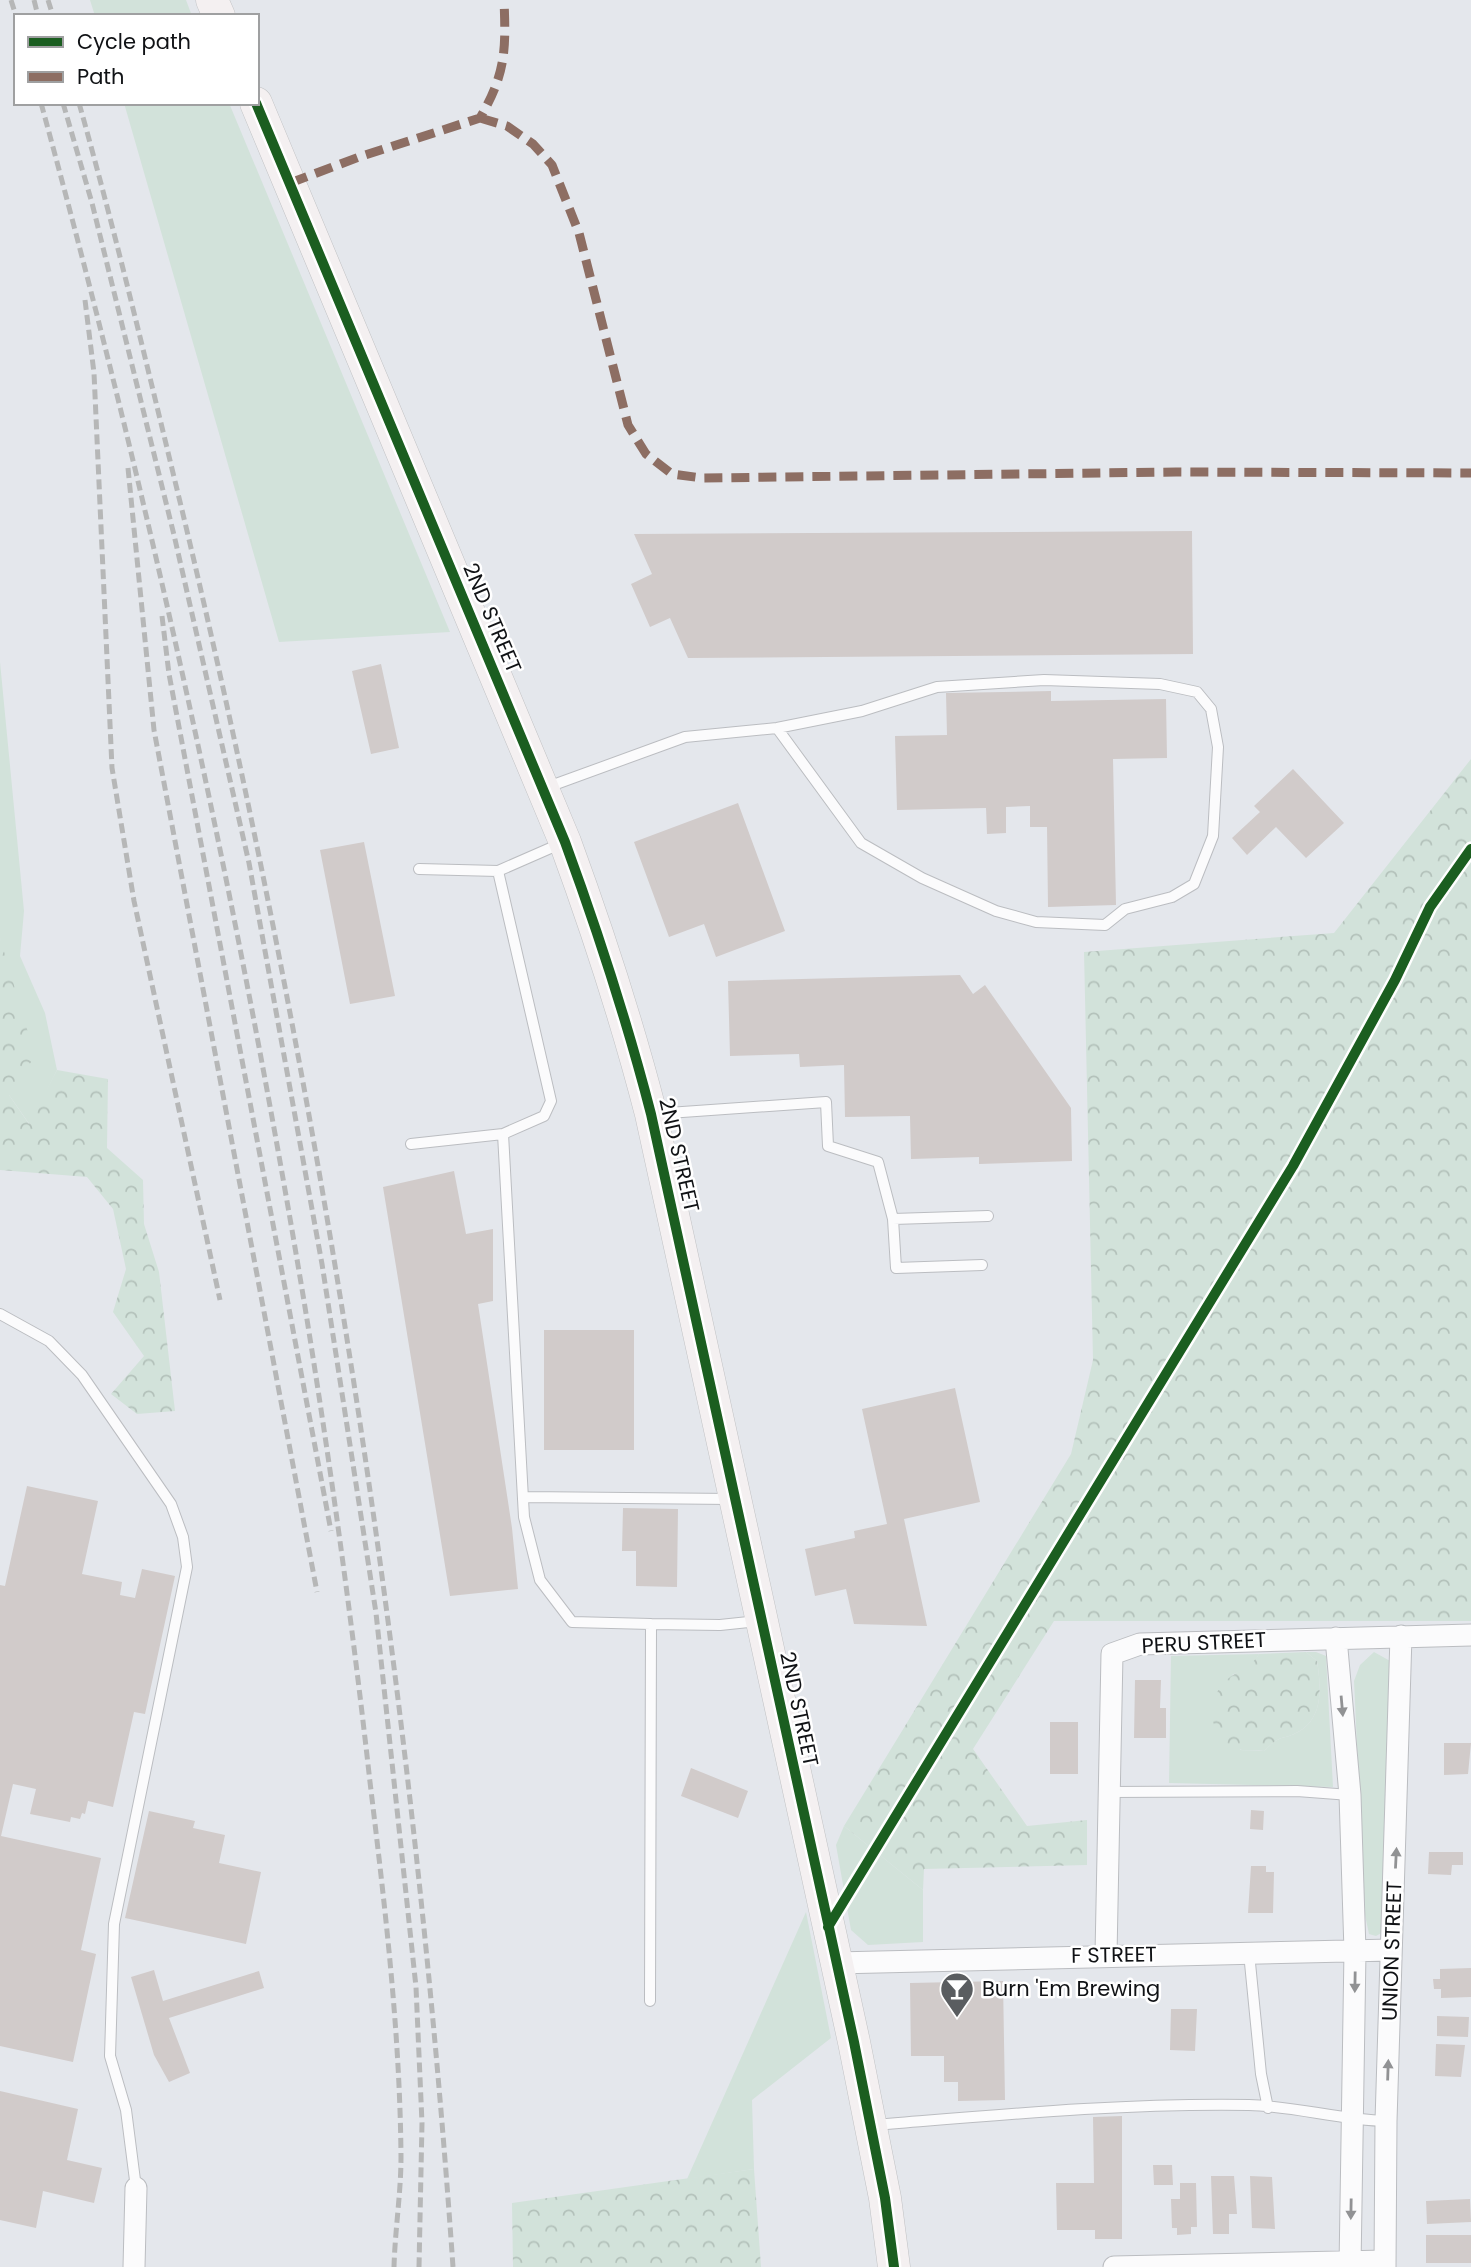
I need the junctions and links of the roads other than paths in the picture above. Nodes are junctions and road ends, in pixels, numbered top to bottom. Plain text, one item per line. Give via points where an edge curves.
1 (257, 105) edge
2 (778, 728) junction
3 (542, 789) junction
4 (565, 842) junction
5 (419, 869) dead end
6 (498, 871) junction
7 (651, 1114) junction
8 (503, 1134) junction
9 (411, 1144) dead end
10 (988, 1216) dead end
11 (893, 1219) junction
12 (982, 1265) dead end
13 (0, 1314) edge
14 (523, 1497) junction
15 (735, 1499) junction
16 (761, 1621) junction
17 (651, 1624) junction
18 (1471, 1634) edge
19 (1401, 1636) junction
20 (1336, 1638) junction
21 (1108, 1792) junction
22 (1350, 1795) junction
23 (1355, 1951) junction
24 (1391, 1951) junction
25 (1249, 1952) junction
26 (1106, 1955) junction
27 (836, 1963) junction
28 (650, 2001) dead end
29 (1268, 2108) junction
30 (1353, 2120) junction
31 (1386, 2121) junction
32 (870, 2125) junction
33 (136, 2188) joint
34 (1385, 2264) edge
35 (1350, 2265) edge
36 (134, 2267) edge
37 (894, 2267) edge
38 (1114, 2267) edge

1 - 3 main road, 2ND STREET
2 - 2 lane via 862,711 937,687 1044,680 1160,684 1197,692 1211,709 1218,747 1213,836 1194,884 1172,897 1125,909 1105,925 1036,922 996,911 922,878 861,843
2 - 3 lane via 685,737
3 - 4 main road, 2ND STREET
4 - 6 lane
4 - 7 main road, 2ND STREET via 603,944
5 - 6 lane
6 - 8 lane via 551,1101 544,1116
7 - 11 lane via 827,1102 828,1146 878,1163
7 - 15 main road, 2ND STREET
8 - 9 lane
8 - 14 lane
10 - 11 lane
11 - 12 lane via 896,1268
13 - 33 lane via 49,1341 82,1375 171,1504 183,1537 187,1567 114,1924 110,2056 126,2110
14 - 15 lane
14 - 17 lane via 540,1580 572,1622
15 - 16 main road, 2ND STREET
16 - 17 lane
16 - 27 main road, 2ND STREET
17 - 28 lane
18 - 19 street, PERU STREET
19 - 20 street, PERU STREET
24 -> 19 street, UNION STREET
20 - 21 street, PERU STREET via 1140,1644 1112,1654
20 -> 22 street, UNION STREET
21 - 22 lane
21 - 26 street, PERU STREET
22 - 23 street, UNION STREET
23 - 24 street, F STREET
23 - 25 street, F STREET
23 -> 30 street, UNION STREET
31 -> 24 street, UNION STREET
25 - 26 street, F STREET
25 - 29 lane
26 - 27 street, F STREET
27 - 32 main road, 2ND STREET
29 - 30 lane
29 - 32 lane via 1110,2107
30 - 31 lane
30 -> 35 street, UNION STREET
31 - 34 street, UNION STREET
32 - 37 main road, 2ND STREET
33 - 36 street
34 - 35 street
35 - 38 street

